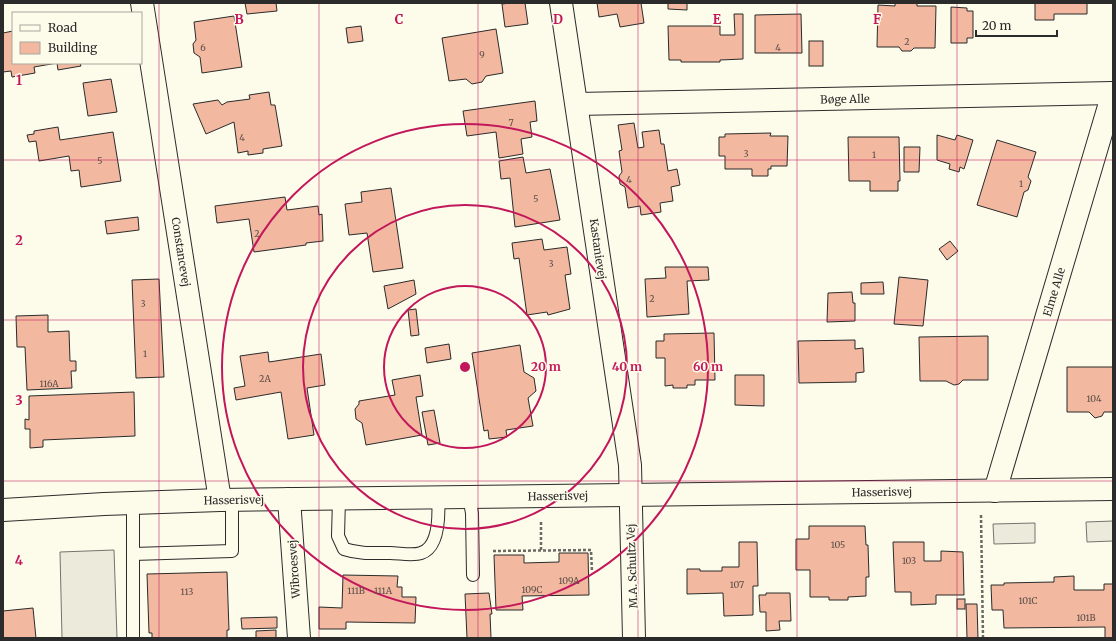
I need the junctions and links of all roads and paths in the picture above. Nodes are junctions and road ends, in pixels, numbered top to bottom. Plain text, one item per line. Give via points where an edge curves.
1 (142, 3) edge
2 (561, 3) edge
3 (1113, 93) edge
4 (577, 104) junction
5 (1113, 489) edge
6 (995, 491) junction
7 (630, 495) junction
8 (438, 497) junction
9 (469, 497) junction
10 (289, 499) junction
11 (339, 499) junction
12 (226, 500) junction
13 (133, 503) junction
14 (3, 510) edge
15 (981, 512) dead end
16 (541, 519) dead end
17 (541, 550) junction
18 (472, 551) junction
19 (133, 554) junction
20 (592, 572) dead end
21 (473, 575) dead end
22 (133, 638) edge
23 (299, 638) edge
24 (634, 638) edge
25 (984, 638) edge

1 - 12 street, Constancevej
2 - 4 street, Kastanievej
3 - 4 street, Bøge Alle
3 - 6 street, Elme Alle
4 - 7 street, Kastanievej via 630,465
5 - 6 street, Hasserisvej
6 - 7 street, Hasserisvej
7 - 9 street, Hasserisvej
7 - 24 street, M.A. Schultz Vej
8 - 9 street, Hasserisvej
8 - 11 street, Hasserisvej
8 - 11 lane via 437,531 430,547 421,554 357,553 344,549 338,536
9 - 18 lane via 472,512
10 - 11 street, Hasserisvej
10 - 12 street, Hasserisvej
10 - 23 street, Wibroesvej
12 - 13 street, Hasserisvej
12 - 19 lane via 232,551
13 - 14 street, Hasserisvej
13 - 19 lane
15 - 25 path
16 - 17 path
17 - 18 path
17 - 20 path via 591,550
18 - 21 lane
19 - 22 lane

